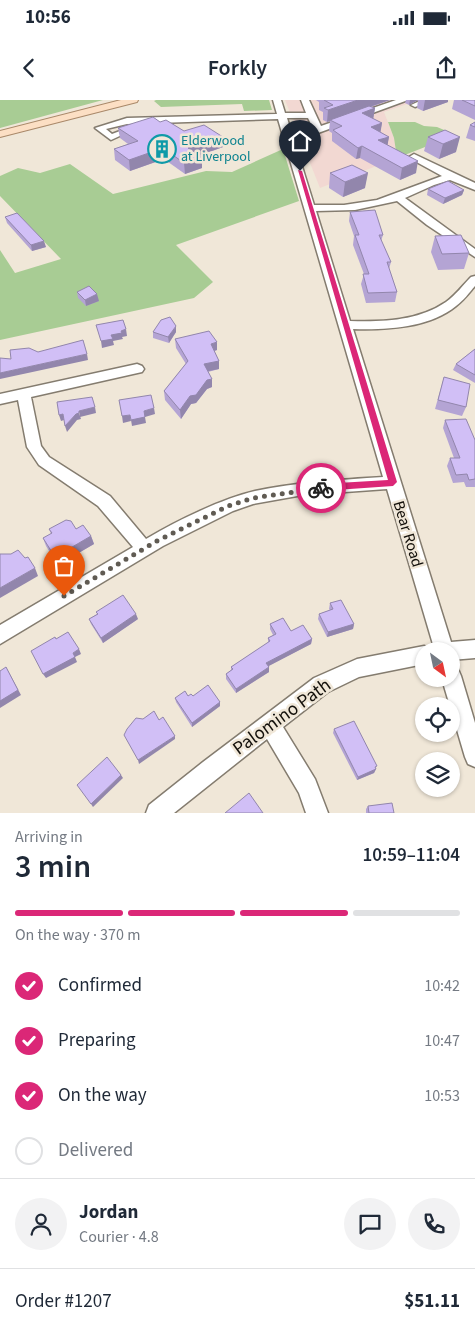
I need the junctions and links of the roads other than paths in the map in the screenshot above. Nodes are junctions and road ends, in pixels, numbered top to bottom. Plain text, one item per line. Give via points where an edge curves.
1 (133, 100) edge
2 (277, 100) edge
3 (305, 100) edge
4 (404, 100) edge
5 (430, 100) edge
6 (414, 106) dead end
7 (311, 115) junction
8 (282, 116) junction
9 (0, 134) edge
10 (120, 134) edge
11 (414, 158) edge
12 (451, 177) junction
13 (475, 187) edge
14 (398, 197) junction
15 (310, 208) junction
16 (475, 254) edge
17 (475, 279) edge
18 (345, 325) junction
19 (137, 369) dead end
20 (24, 394) junction
21 (0, 399) edge
22 (393, 482) junction
23 (144, 548) junction
24 (0, 635) edge
25 (441, 642) edge
26 (475, 649) edge
27 (460, 650) edge
28 (415, 657) edge
29 (455, 688) edge
30 (269, 724) junction
31 (475, 756) edge
32 (157, 813) edge
33 (317, 813) edge

1 - 9 main road
2 - 8 street, Bear Road
3 - 7 street
4 - 7 street via 318,130
5 - 6 street
7 - 8 street
8 - 10 street via 138,125 121,122 99,128 111,137
8 - 15 street, Bear Road
11 - 12 street
12 - 13 street
12 - 14 street
14 - 15 street via 346,208
14 - 16 street
15 - 18 street, Bear Road
17 - 18 street via 453,302 423,317 369,326
18 - 22 street, Bear Road
19 - 20 street
20 - 21 street
20 - 23 street via 34,447 44,461 104,501
22 - 23 street via 303,489 253,498 228,506
22 - 25 street, Bear Road
23 - 24 street
26 - 27 street
28 - 30 street, Palomino Path via 357,668 321,685
29 - 31 street
30 - 32 street, Palomino Path
30 - 33 street via 307,787

